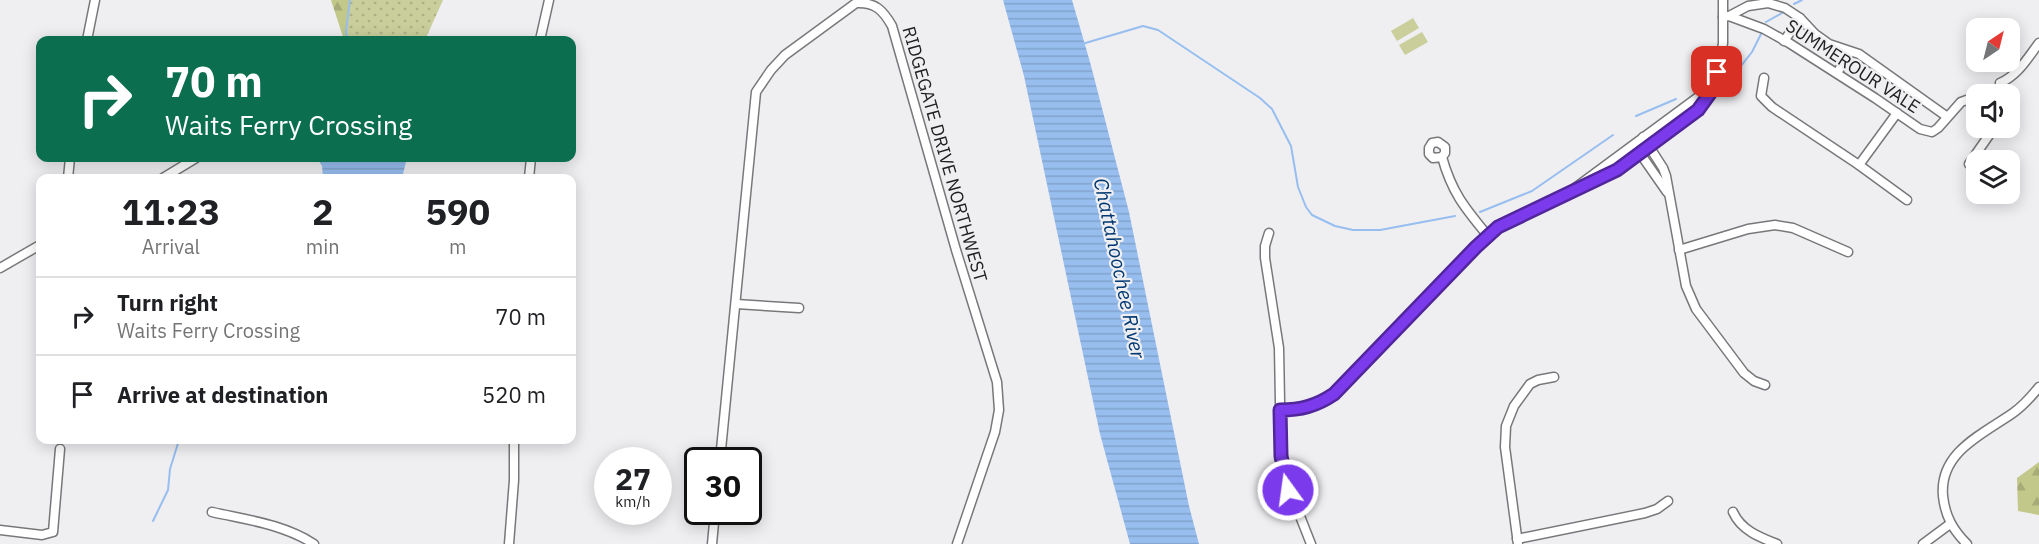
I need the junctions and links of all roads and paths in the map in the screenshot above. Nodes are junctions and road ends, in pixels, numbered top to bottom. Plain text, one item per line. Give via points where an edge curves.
1 (95, 0) edge
2 (549, 0) edge
3 (1723, 0) edge
4 (1726, 16) junction
5 (1800, 18) junction
6 (88, 36) edge
7 (541, 36) edge
8 (1784, 41) junction
9 (2039, 43) edge
10 (1850, 52) junction
11 (1837, 73) junction
12 (1764, 78) dead end
13 (2000, 83) dead end
14 (1711, 86) junction
15 (1966, 100) edge
16 (1897, 113) junction
17 (1946, 116) junction
18 (1643, 137) junction
19 (1633, 144) junction
20 (1649, 146) junction
21 (1640, 153) junction
22 (1442, 157) dead end
23 (191, 162) edge
24 (1859, 165) junction
25 (177, 174) edge
26 (1567, 194) junction
27 (1669, 196) junction
28 (1906, 200) dead end
29 (1269, 233) dead end
30 (1488, 236) junction
31 (36, 247) edge
32 (1679, 250) junction
33 (1848, 252) dead end
34 (0, 268) edge
35 (736, 304) junction
36 (799, 308) dead end
37 (1554, 377) dead end
38 (1765, 385) dead end
39 (2039, 387) edge
40 (1280, 410) junction
41 (514, 444) edge
42 (721, 447) edge
43 (60, 449) dead end
44 (1668, 501) dead end
45 (212, 512) dead end
46 (1733, 512) dead end
47 (1950, 524) junction
48 (714, 525) edge
49 (0, 530) edge
50 (1518, 541) edge
51 (314, 544) edge
52 (508, 544) edge
53 (712, 544) edge
54 (957, 544) edge
55 (1311, 544) edge
56 (1777, 544) edge
57 (1923, 544) edge
58 (1967, 544) edge

1 - 6 street
2 - 7 street
3 - 4 street
4 - 5 street via 1748,6 1768,3
4 - 8 street, SUMMEROUR VALE via 1764,29
4 - 14 street via 1720,63
5 - 8 street
5 - 10 street via 1829,44
8 - 11 street, SUMMEROUR VALE
9 - 13 street via 2020,69
10 - 11 street
10 - 17 street via 1859,54
11 - 16 street, SUMMEROUR VALE
12 - 24 street via 1761,96 1772,107
14 - 18 street
14 - 20 street via 1698,110
15 - 17 street
16 - 17 street, SUMMEROUR VALE via 1920,129 1932,132
16 - 24 street
18 - 19 street
18 - 20 street
19 - 21 street
19 - 26 street
20 - 21 street
20 - 27 street via 1663,168
21 - 26 street via 1606,176
21 - 27 street
22 - 30 street via 1447,178 1460,202
23 - 25 street
24 - 28 street
26 - 30 street via 1498,227
27 - 32 street
29 - 40 street via 1265,258 1279,348
30 - 40 street via 1334,394 1309,408
31 - 34 street
32 - 33 street via 1775,225 1793,228
32 - 38 street via 1686,286 1696,309 1744,373
35 - 36 street
35 - 42 street, RIDGEGATE DRIVE NORTHWEST
35 - 54 street, RIDGEGATE DRIVE NORTHWEST via 756,92 785,55 856,3 882,9 892,26 997,382 999,410 995,432
37 - 50 street via 1530,384 1506,426 1505,447
39 - 47 street via 2015,412 1964,446 1952,460 1943,492
40 - 55 street via 1283,473
41 - 52 street
43 - 49 street via 53,532 42,535
44 - 50 street via 1645,513
45 - 51 street via 264,522
46 - 56 street via 1742,527
47 - 57 street
47 - 58 street
48 - 53 street

